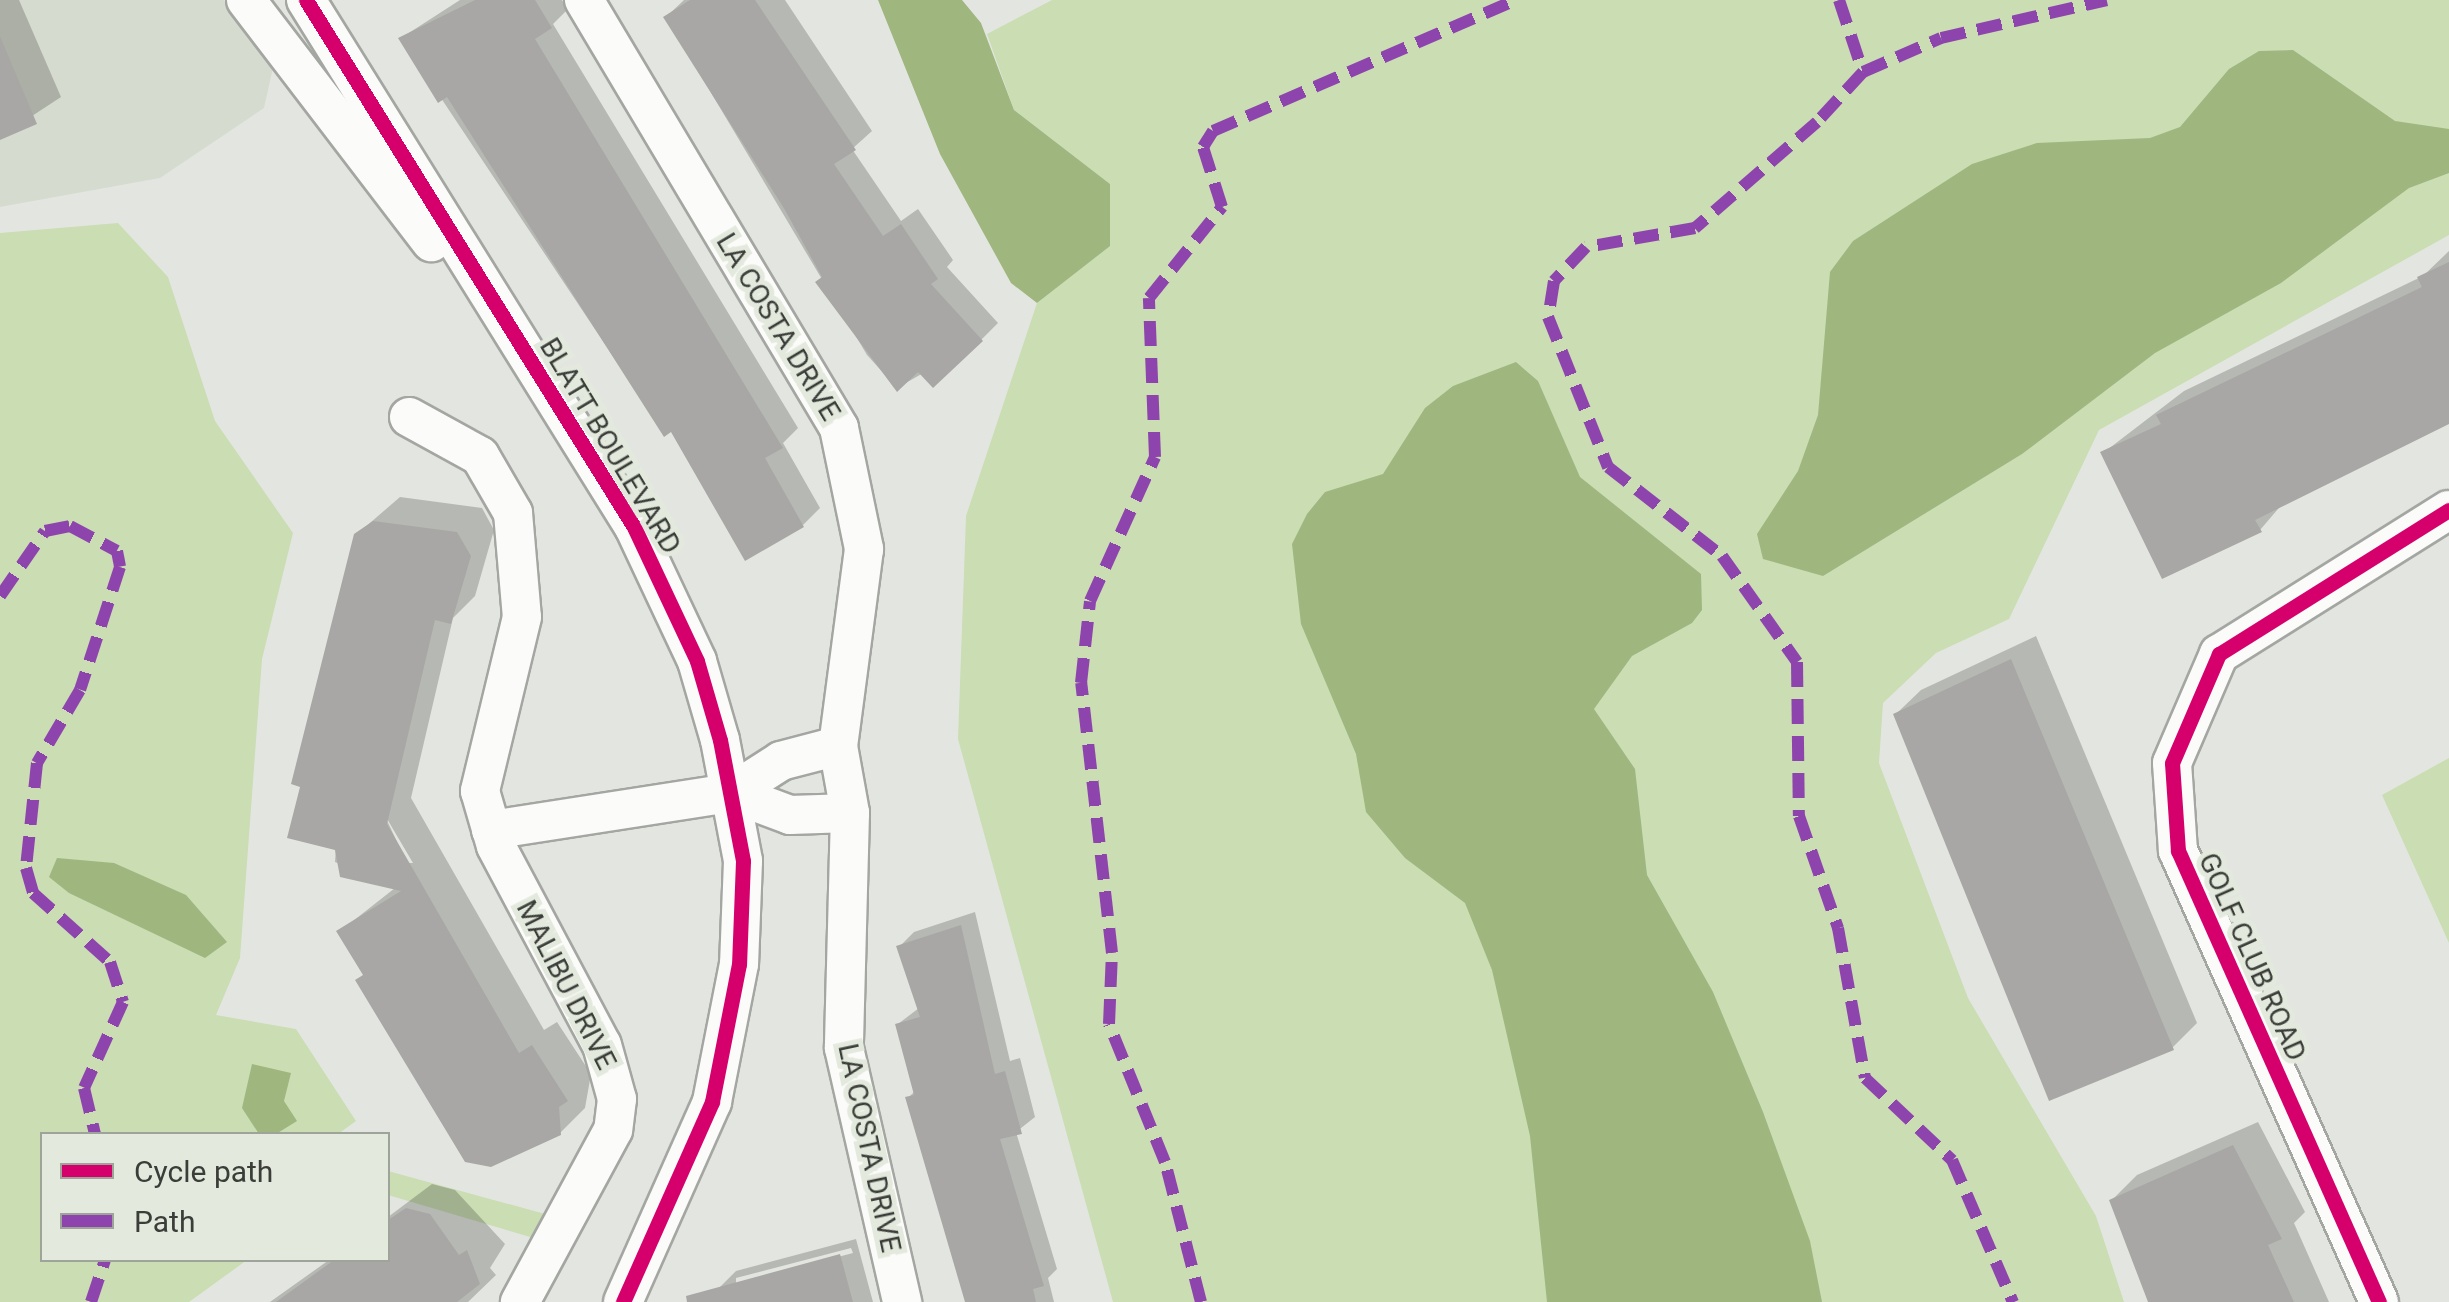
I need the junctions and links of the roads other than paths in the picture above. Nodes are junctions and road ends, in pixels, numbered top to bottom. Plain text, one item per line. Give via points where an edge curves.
1 (246, 0) edge
2 (306, 0) edge
3 (584, 0) edge
4 (552, 399) junction
5 (409, 417) dead end
6 (2449, 510) edge
7 (838, 746) junction
8 (731, 793) junction
9 (850, 813) junction
10 (491, 830) junction
11 (520, 1302) edge
12 (622, 1302) edge
13 (902, 1302) edge
14 (2378, 1302) edge

1 - 4 street, BLATT BOULEVARD
2 - 4 street, BLATT BOULEVARD
3 - 7 street, LA COSTA DRIVE via 838,428 864,548
4 - 8 street, BLATT BOULEVARD via 670,596
5 - 10 street, MALIBU DRIVE via 480,456 522,545 522,618 480,791
6 - 14 street, GOLF CLUB ROAD via 2219,654 2172,763 2178,850
7 - 8 street via 781,760
7 - 9 street, LA COSTA DRIVE
8 - 9 street via 790,815
8 - 10 street
8 - 12 street, BLATT BOULEVARD via 743,861 739,964 712,1102
9 - 13 street, LA COSTA DRIVE via 844,1048
10 - 11 street, MALIBU DRIVE via 602,1045 618,1099 613,1130

